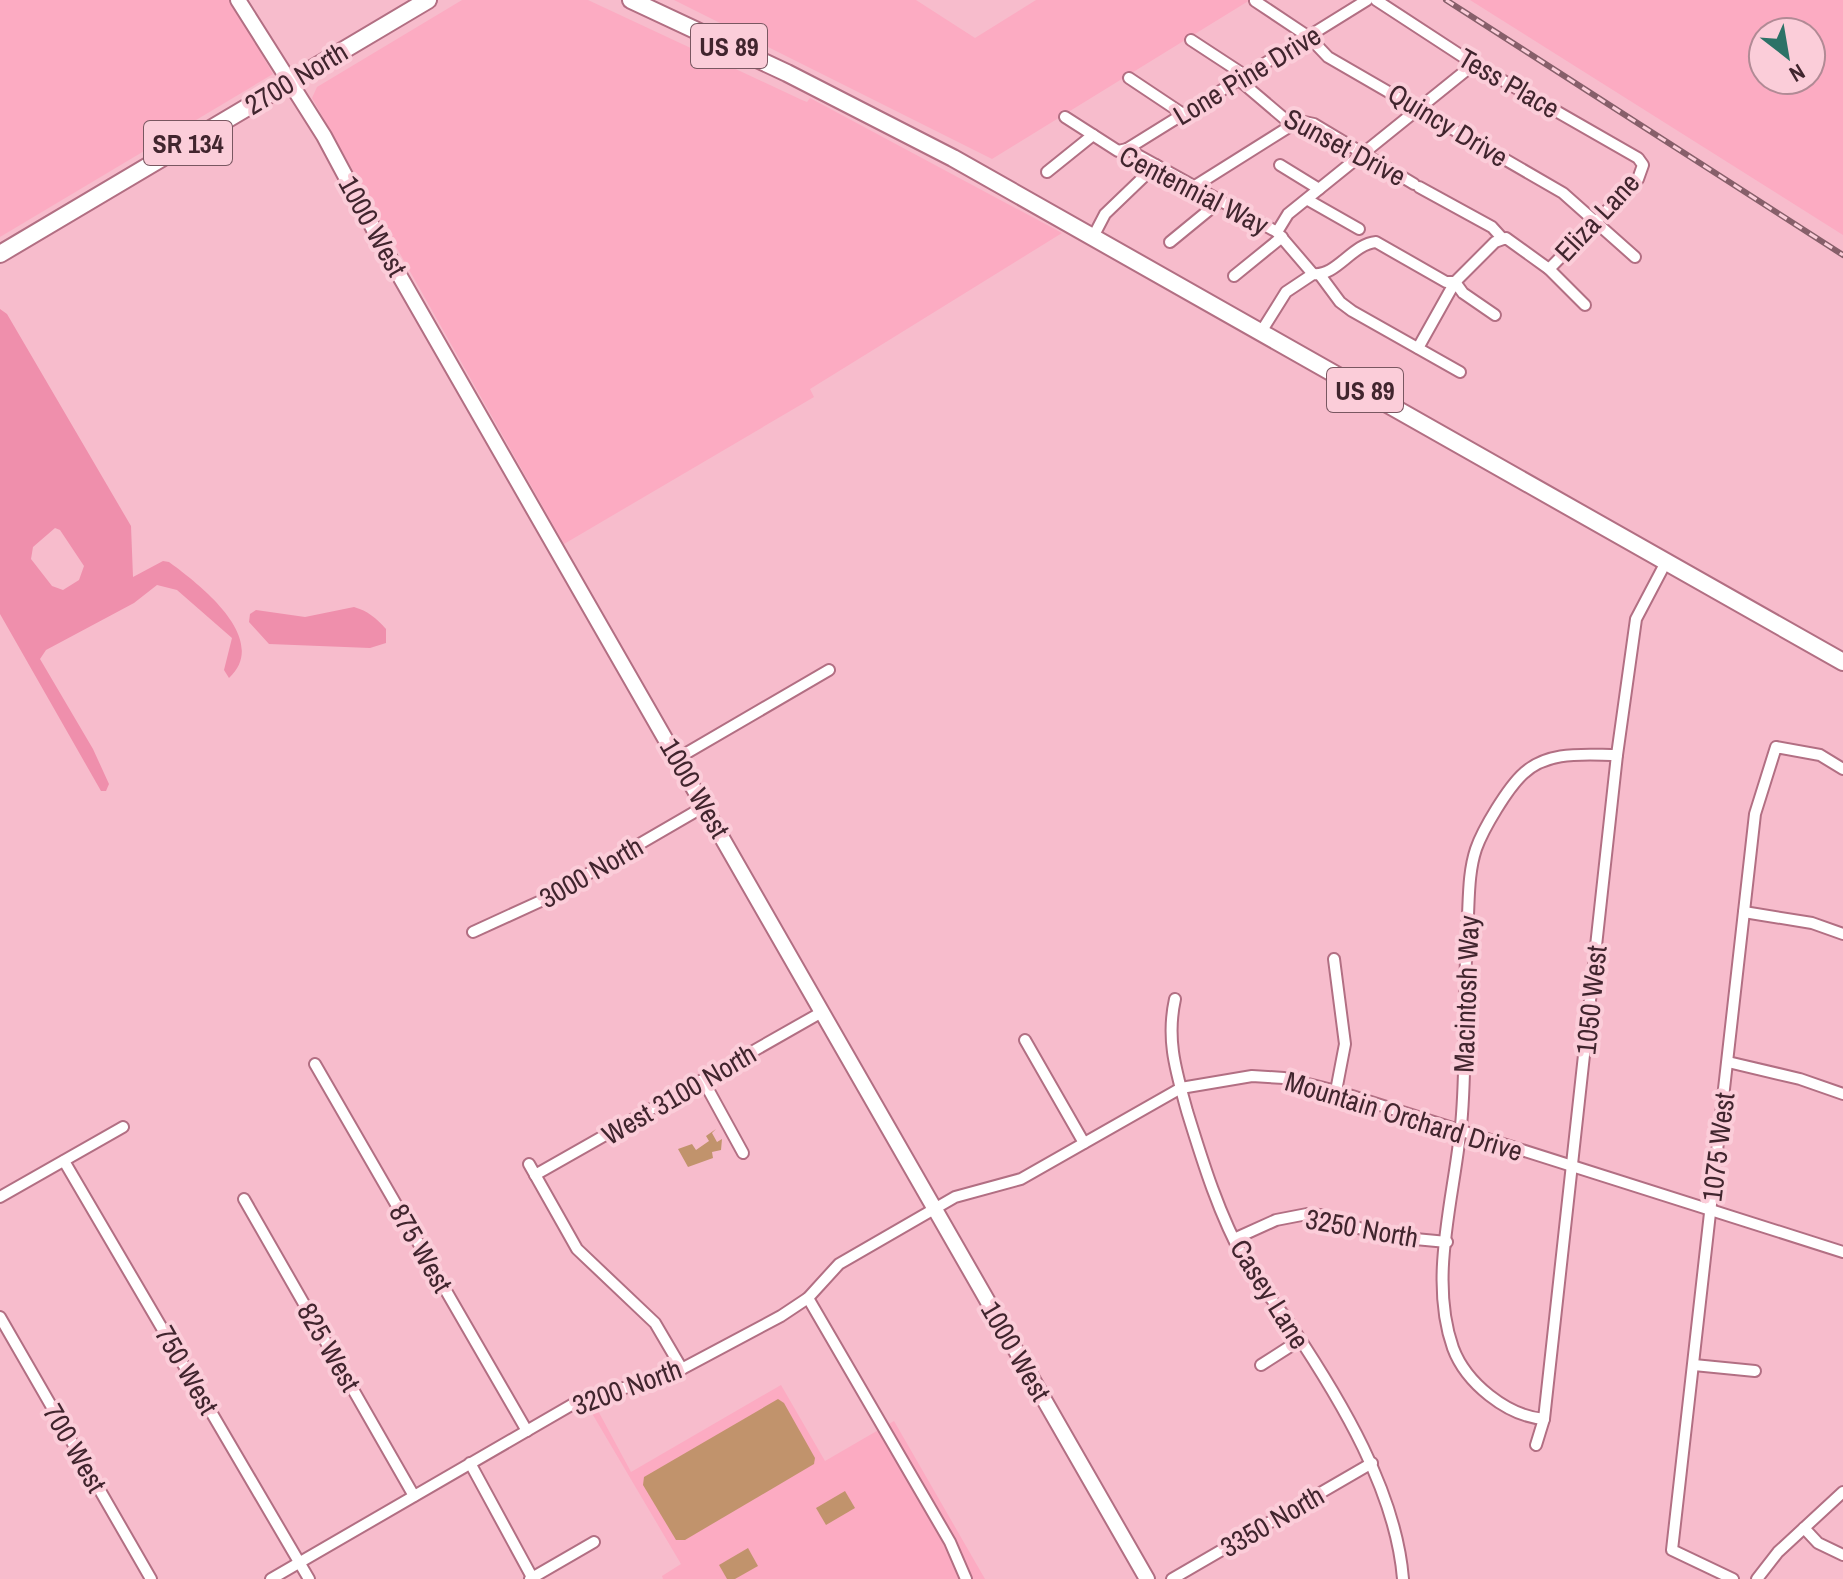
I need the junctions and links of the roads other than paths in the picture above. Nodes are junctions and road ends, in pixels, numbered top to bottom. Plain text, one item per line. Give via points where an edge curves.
1 (238, 0) edge
2 (428, 0) edge
3 (1367, 0) edge
4 (1376, 0) edge
5 (635, 1) edge
6 (1255, 1) edge
7 (1309, 37) junction
8 (1191, 40) dead end
9 (1474, 64) junction
10 (1129, 78) dead end
11 (1242, 78) junction
12 (289, 82) junction
13 (1419, 109) junction
14 (1183, 114) junction
15 (1065, 117) dead end
16 (1292, 125) junction
17 (1093, 135) junction
18 (1127, 149) junction
19 (1363, 154) junction
20 (1156, 165) junction
21 (1280, 165) dead end
22 (1643, 165) joint
23 (1047, 172) dead end
24 (1195, 186) junction
25 (1319, 189) junction
26 (1308, 200) junction
27 (1220, 201) junction
28 (1598, 221) junction
29 (1359, 229) dead end
30 (1280, 234) junction
31 (1093, 237) junction
32 (1502, 238) junction
33 (1170, 242) dead end
34 (0, 254) edge
35 (1635, 257) dead end
36 (1549, 269) junction
37 (1316, 275) junction
38 (1234, 276) dead end
39 (1455, 282) junction
40 (1585, 305) dead end
41 (1495, 315) dead end
42 (1261, 332) junction
43 (1418, 348) junction
44 (1460, 372) dead end
45 (1666, 562) junction
46 (1843, 662) edge
47 (829, 670) dead end
48 (1617, 755) junction
49 (678, 758) junction
50 (1843, 769) edge
51 (705, 806) junction
52 (1744, 912) junction
53 (473, 932) dead end
54 (1843, 934) edge
55 (1334, 959) dead end
56 (1175, 999) dead end
57 (822, 1012) junction
58 (1025, 1040) dead end
59 (1728, 1062) junction
60 (315, 1064) dead end
61 (703, 1080) junction
62 (1181, 1088) junction
63 (1336, 1091) junction
64 (1843, 1094) edge
65 (123, 1127) dead end
66 (1460, 1132) junction
67 (1084, 1143) junction
68 (743, 1153) dead end
69 (64, 1161) junction
70 (529, 1164) dead end
71 (1574, 1167) junction
72 (535, 1175) junction
73 (0, 1197) edge
74 (244, 1199) dead end
75 (934, 1209) junction
76 (1711, 1210) junction
77 (1234, 1239) junction
78 (1447, 1242) junction
79 (1843, 1252) edge
80 (808, 1298) junction
81 (0, 1317) edge
82 (1300, 1340) junction
83 (1261, 1365) dead end
84 (1694, 1365) junction
85 (682, 1369) junction
86 (1755, 1371) dead end
87 (1544, 1419) junction
88 (527, 1431) junction
89 (1536, 1445) dead end
90 (470, 1463) junction
91 (1372, 1463) junction
92 (1841, 1495) edge
93 (414, 1496) junction
94 (1804, 1528) junction
95 (594, 1542) dead end
96 (1843, 1555) edge
97 (300, 1563) junction
98 (151, 1579) edge
99 (271, 1579) edge
100 (309, 1579) edge
101 (532, 1579) edge
102 (966, 1579) edge
103 (1147, 1579) edge
104 (1172, 1579) edge
105 (1403, 1579) edge
106 (1733, 1579) edge
107 (1757, 1579) edge

1 - 12 street, 1000 West
2 - 12 main road, 2700 North / SR 134
3 - 7 street, Lone Pine Drive
4 - 9 street, Tess Place
5 - 31 main road, US 89 via 885,122
6 - 7 street, Quincy Drive
7 - 11 street, Lone Pine Drive
7 - 13 street, Quincy Drive via 1328,57
8 - 11 street, Sunset Drive
9 - 13 street
9 - 22 street, Tess Place
10 - 14 street
11 - 14 street, Lone Pine Drive
11 - 16 street, Sunset Drive
12 - 34 main road, 2700 North / SR 134
12 - 49 street, 1000 West
13 - 19 street
13 - 28 street, Quincy Drive via 1563,193
14 - 18 street, Lone Pine Drive
15 - 17 street, Centennial Way
16 - 19 street, Sunset Drive via 1307,121
16 - 24 street
17 - 18 street, Centennial Way via 1118,151
17 - 23 street
18 - 20 street, Centennial Way
19 - 25 street
19 - 32 street, Sunset Drive via 1492,227
20 - 24 street, Centennial Way
20 - 31 street via 1105,214
21 - 25 street
22 - 28 street, Eliza Lane via 1638,179
24 - 27 street, Centennial Way
25 - 26 street
26 - 29 street
26 - 30 street via 1288,214
27 - 30 street, Centennial Way
27 - 33 street
28 - 35 street, Quincy Drive
28 - 36 street, Eliza Lane
30 - 37 street, Centennial Way
30 - 38 street
31 - 42 main road, US 89
32 - 36 street, Sunset Drive
32 - 39 street
36 - 40 street, Sunset Drive
37 - 39 street via 1365,243 1376,242 1446,282
37 - 42 street via 1286,292
37 - 43 street, Centennial Way via 1352,311
39 - 41 street
39 - 43 street
42 - 45 main road, US 89
43 - 44 street, Centennial Way
45 - 46 main road, US 89
45 - 48 street, 1050 West via 1636,619
47 - 49 street
48 - 66 street, Macintosh Way via 1541,761 1523,773 1476,848 1464,967
48 - 71 street, 1050 West
49 - 51 street, 1000 West
50 - 52 street, 1075 West via 1820,755 1776,747 1755,814
51 - 53 street, 3000 North via 543,900
51 - 57 street, 1000 West
52 - 54 street via 1812,923
52 - 59 street, 1075 West
55 - 63 street via 1345,1044
56 - 62 street, Casey Lane via 1169,1037
57 - 61 street, West 3100 North
57 - 75 street, 1000 West
58 - 67 street
59 - 64 street
59 - 76 street, 1075 West
60 - 88 street, 875 West
61 - 68 street
61 - 72 street, West 3100 North
62 - 63 street, Mountain Orchard Drive via 1252,1076
62 - 67 street, Mountain Orchard Drive
62 - 77 street, Casey Lane via 1205,1171
63 - 66 street, Mountain Orchard Drive
65 - 69 street
66 - 71 street, Mountain Orchard Drive
66 - 78 street, Macintosh Way
67 - 75 street, Mountain Orchard Drive via 1021,1179 955,1197
69 - 73 street
69 - 97 street, 750 West
70 - 72 street
71 - 76 street, Mountain Orchard Drive
71 - 87 street, 1050 West
72 - 85 street via 577,1249 655,1323
74 - 93 street, 825 West
75 - 80 street, 3200 North via 839,1264
75 - 103 street, 1000 West
76 - 79 street, Mountain Orchard Drive
76 - 84 street, 1075 West
77 - 78 street, 3250 North via 1276,1220 1307,1214 1383,1236
77 - 82 street, Casey Lane
78 - 87 street, Macintosh Way via 1442,1283 1454,1351 1478,1385 1529,1418
80 - 85 street, 3200 North
80 - 102 street via 950,1542
81 - 98 street, 700 West
82 - 83 street
82 - 91 street, Casey Lane
84 - 86 street
84 - 106 street, 1075 West via 1672,1550
85 - 88 street, 3200 North via 642,1387 587,1396
87 - 89 street, 1050 West
88 - 90 street, 3200 North
90 - 93 street, 3200 North
90 - 101 street
91 - 104 street, 3350 North
91 - 105 street, Casey Lane via 1396,1529
92 - 94 street
93 - 97 street, 3200 North
94 - 96 street via 1818,1543
94 - 107 street
95 - 101 street
97 - 99 street, 3200 North
97 - 100 street, 750 West

